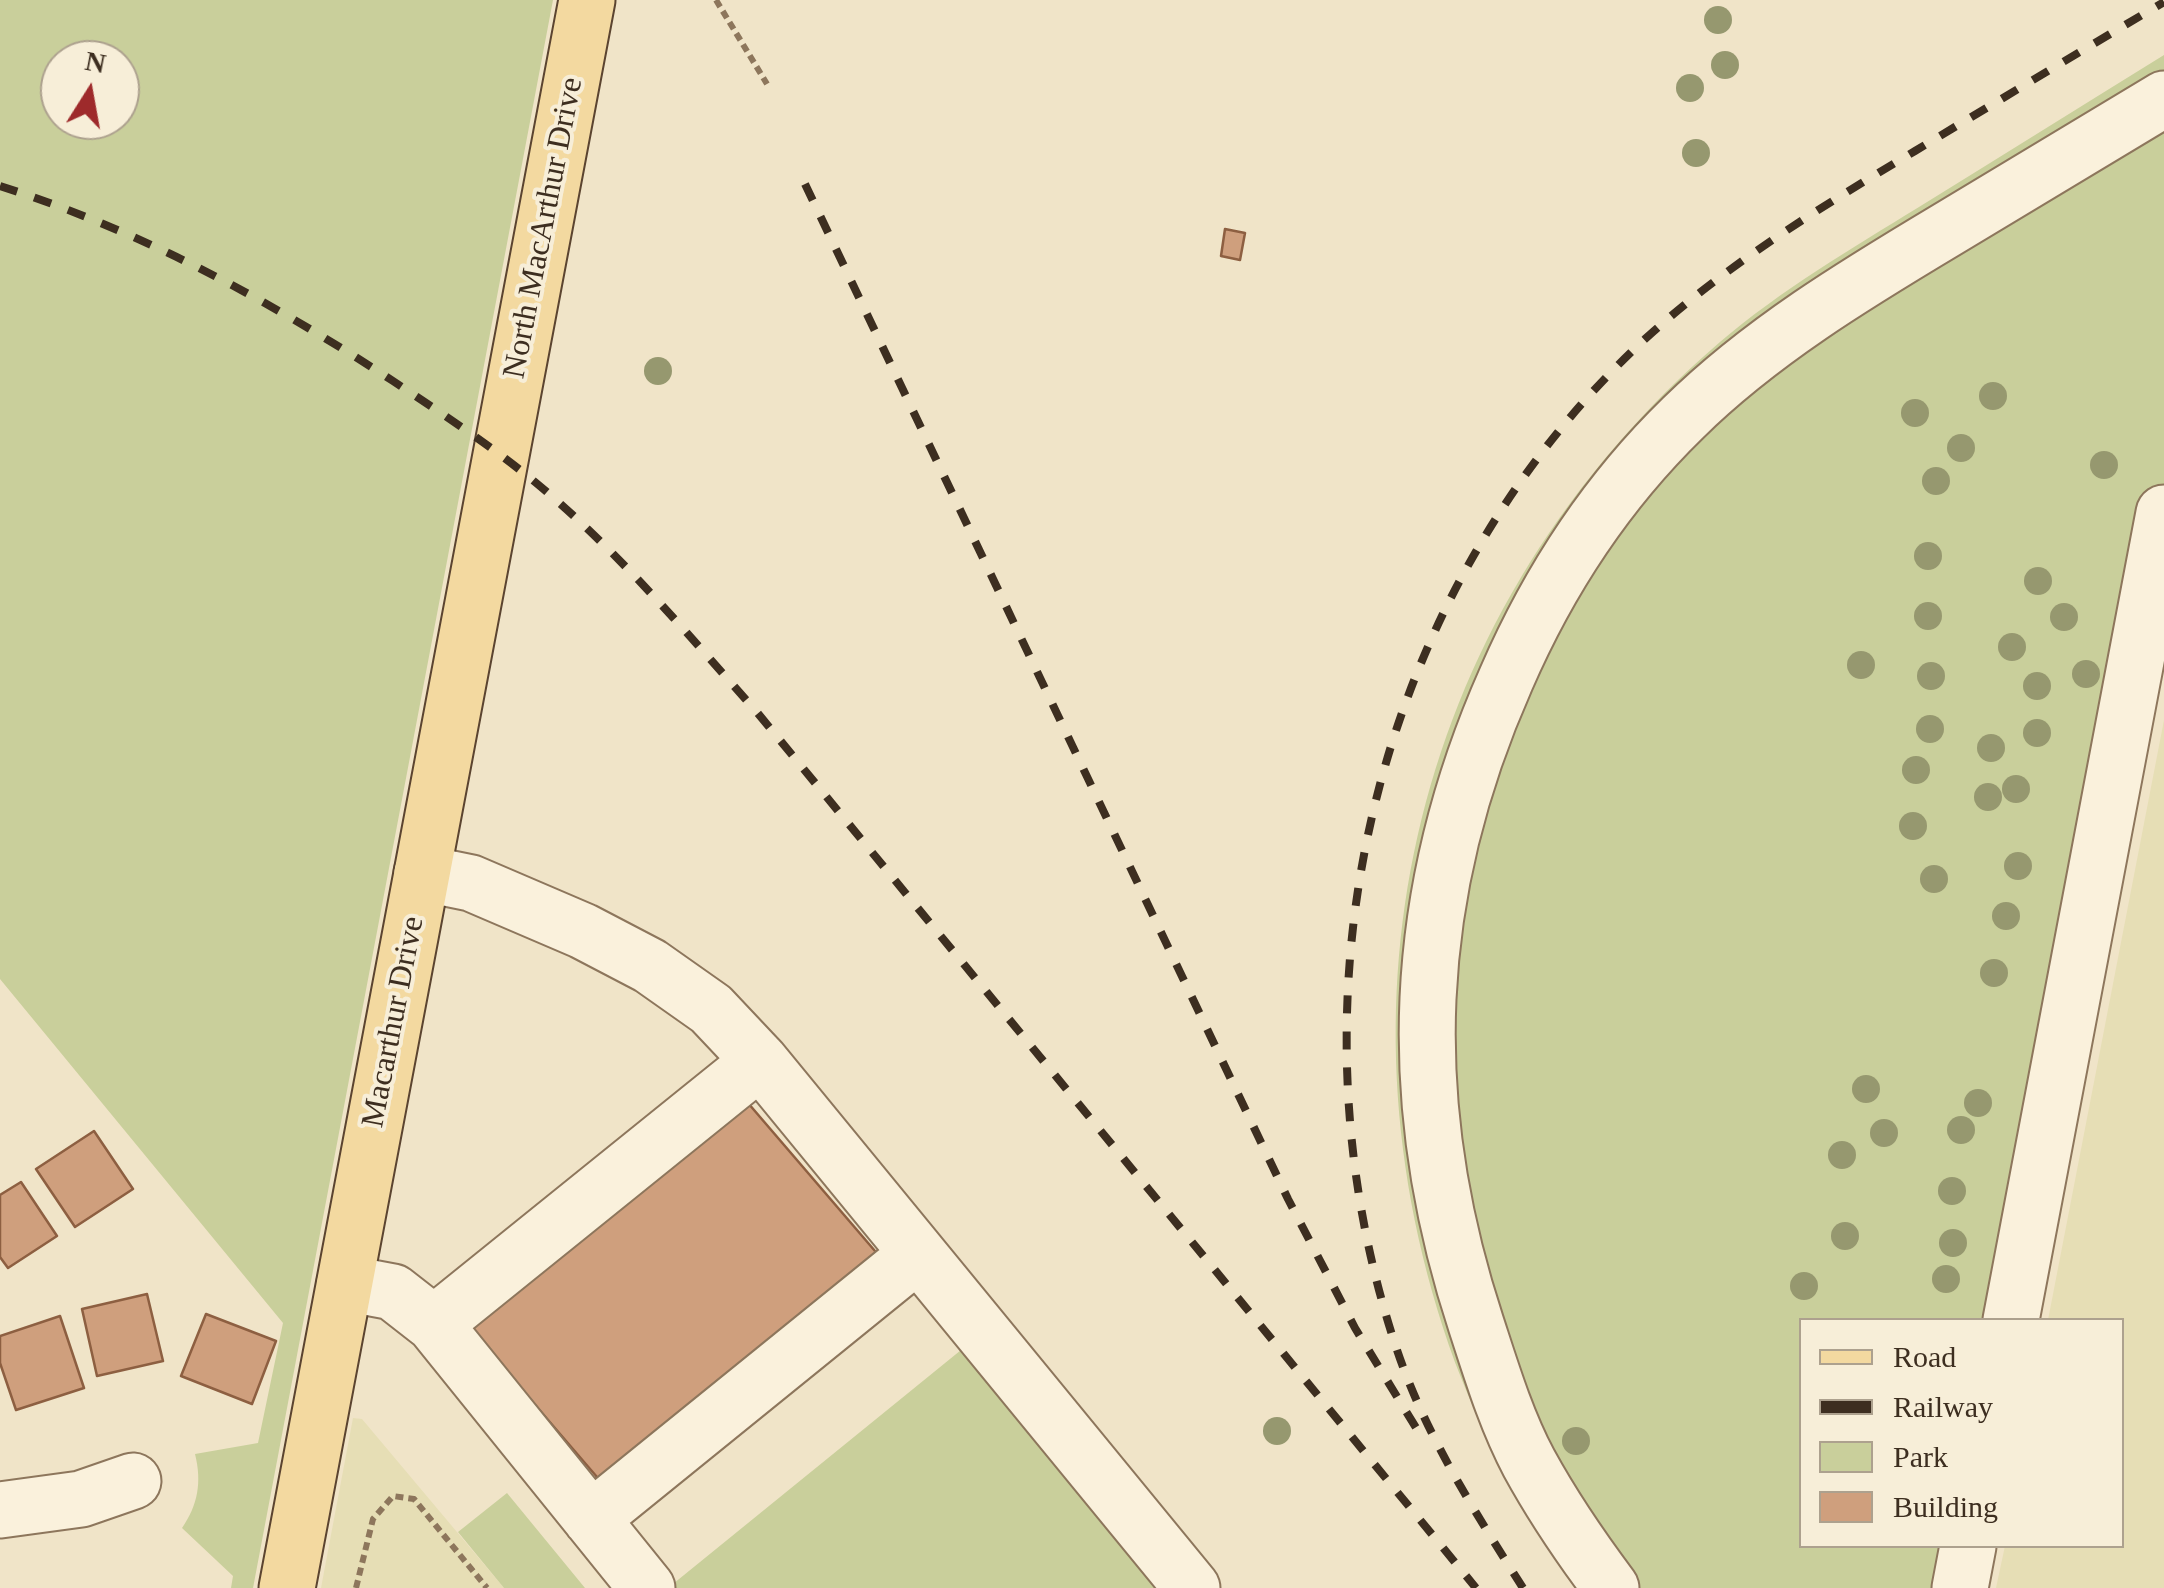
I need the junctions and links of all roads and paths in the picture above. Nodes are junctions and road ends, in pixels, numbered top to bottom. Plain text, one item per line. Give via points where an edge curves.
1 (587, 0) edge
2 (716, 0) edge
3 (767, 84) dead end
4 (2154, 111) edge
5 (501, 456) joint
6 (2164, 513) edge
7 (422, 873) junction
8 (760, 1061) junction
9 (918, 1254) junction
10 (345, 1283) junction
11 (2011, 1318) edge
12 (434, 1324) junction
13 (133, 1481) dead end
14 (0, 1510) edge
15 (591, 1519) junction
16 (1968, 1548) edge
17 (287, 1588) edge
18 (356, 1588) edge
19 (487, 1588) edge
20 (647, 1588) edge
21 (1192, 1588) edge
22 (1611, 1588) edge
23 (1960, 1588) edge

1 - 5 main road, North MacArthur Drive
2 - 3 path
4 - 22 street via 1892,262 1745,364 1683,418 1586,532 1527,630 1482,733 1434,915 1426,1004 1437,1179 1456,1262 1528,1460
5 - 7 main road, Macarthur Drive
6 - 11 street
7 - 8 street via 471,882 650,966 711,1009
7 - 10 main road, Macarthur Drive
8 - 9 street
8 - 12 street
9 - 15 street
9 - 21 street
10 - 12 street via 393,1292
10 - 17 main road, Macarthur Drive
12 - 15 street
13 - 14 street via 81,1498
15 - 20 street
16 - 23 street
18 - 19 path via 373,1520 393,1496 414,1499

